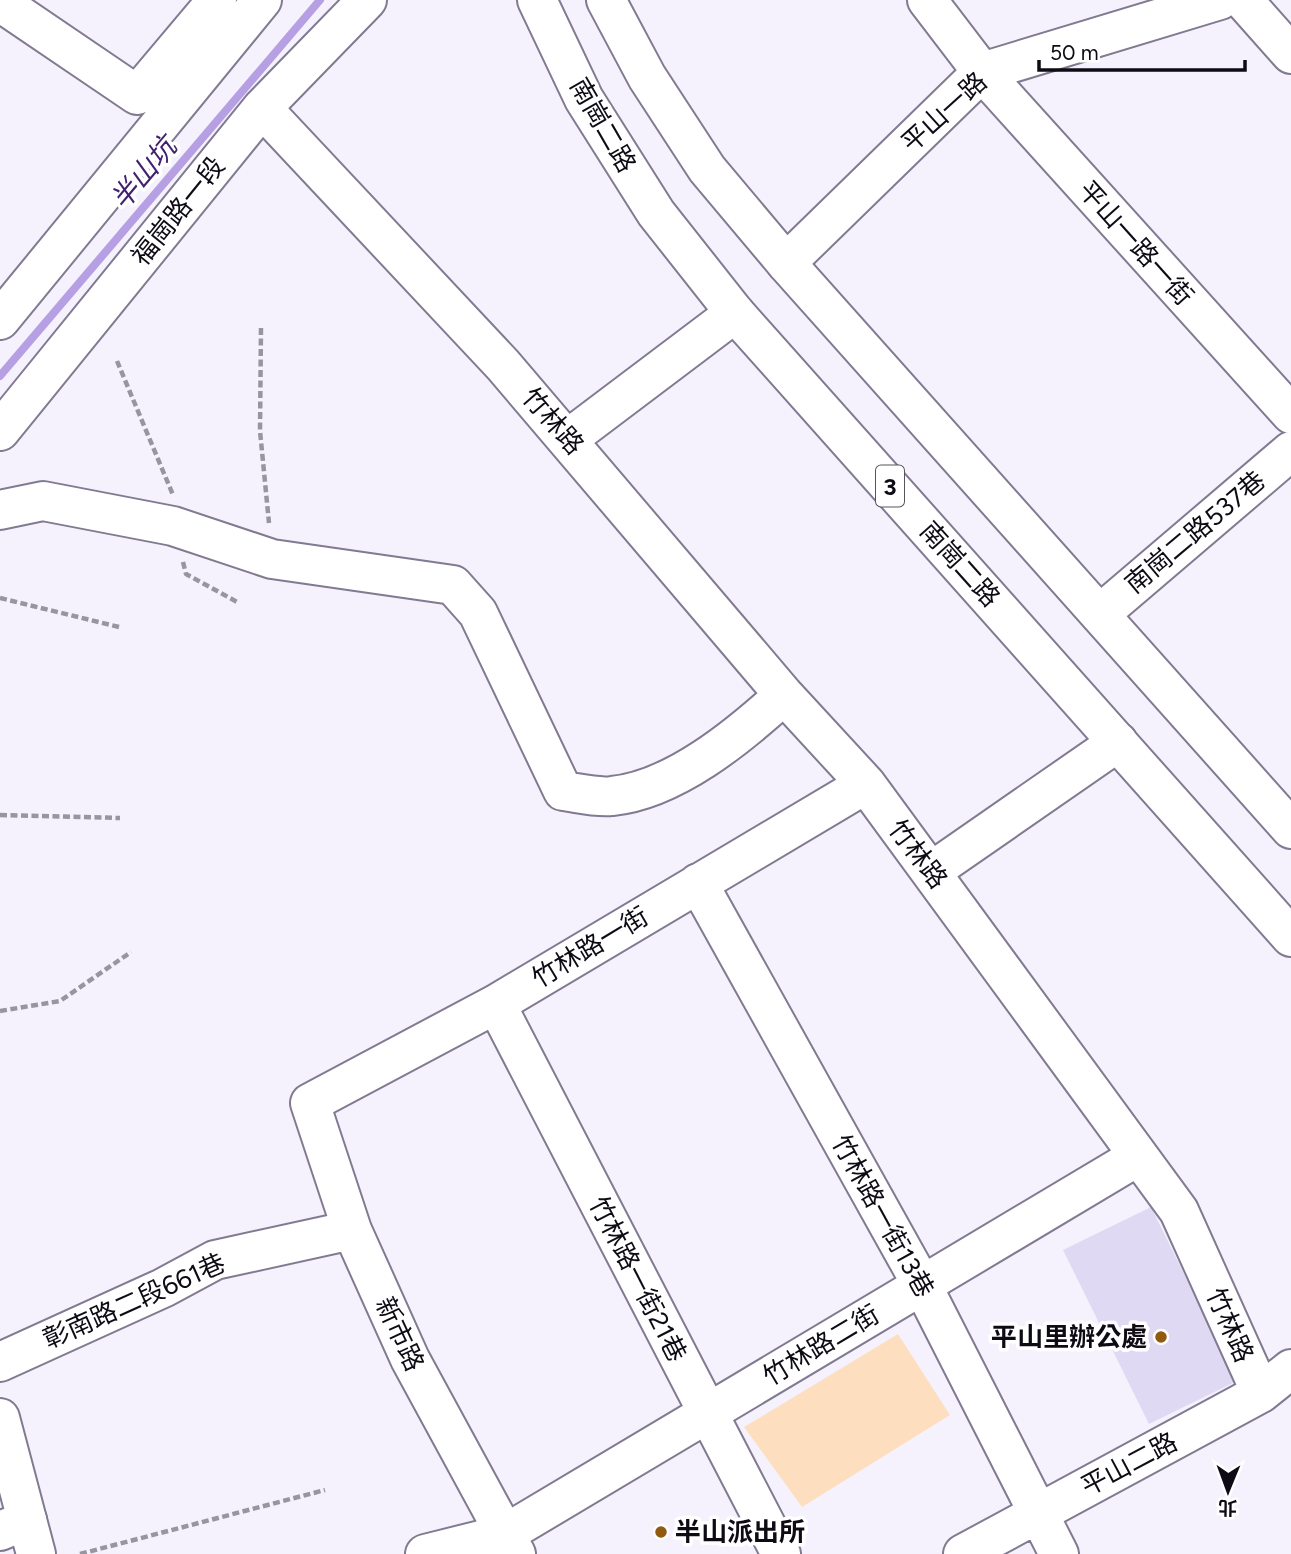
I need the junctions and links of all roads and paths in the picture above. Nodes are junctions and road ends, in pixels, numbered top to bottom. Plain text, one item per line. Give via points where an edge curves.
1 (217, 0) edge
2 (262, 0) edge
3 (367, 0) edge
4 (537, 0) edge
5 (606, 0) edge
6 (927, 0) edge
7 (1220, 0) edge
8 (1243, 0) edge
9 (0, 2) edge
10 (1291, 54) edge
11 (982, 72) junction
12 (262, 108) junction
13 (786, 263) junction
14 (735, 313) junction
15 (0, 320) edge
16 (261, 328) dead end
17 (1291, 414) edge
18 (0, 430) edge
19 (568, 439) junction
20 (1291, 451) edge
21 (0, 509) edge
22 (272, 559) junction
23 (0, 598) edge
24 (1100, 614) junction
25 (119, 627) dead end
26 (784, 695) junction
27 (1118, 742) junction
28 (866, 784) junction
29 (0, 815) edge
30 (120, 818) dead end
31 (1291, 829) edge
32 (932, 871) junction
33 (698, 883) junction
34 (1291, 937) edge
35 (131, 952) dead end
36 (496, 1004) junction
37 (0, 1011) edge
38 (310, 1103) joint
39 (1137, 1157) junction
40 (352, 1230) junction
41 (922, 1285) junction
42 (0, 1362) edge
43 (1291, 1369) edge
44 (1261, 1393) junction
45 (707, 1413) junction
46 (0, 1418) edge
47 (325, 1490) dead end
48 (1038, 1513) junction
49 (21, 1535) edge
50 (510, 1544) edge
51 (80, 1554) edge
52 (425, 1554) edge
53 (781, 1554) edge
54 (963, 1554) edge
55 (1059, 1554) edge

1 - 9 street via 137,95
2 - 15 street
3 - 12 street, 福崗路一段
4 - 14 street, 南崗二路 / 3 via 584,99 656,213
5 - 13 street via 707,169
6 - 11 street, 平山一路一街
7 - 11 street, 平山一路
8 - 10 street
11 - 13 street, 平山一路
11 - 17 street, 平山一路一街
12 - 18 street, 福崗路一段
12 - 19 street, 竹林路
13 - 24 street
14 - 19 street
14 - 27 street, 南崗二路 / 3
16 - 22 path via 260,431
19 - 26 street, 竹林路
20 - 24 street, 南崗二路537巷
21 - 22 street via 43,501 173,526
22 - 26 street via 453,585 478,613 563,791 611,797 653,786 737,738
23 - 25 path
24 - 31 street
26 - 28 street, 竹林路
27 - 32 street
27 - 34 street, 南崗二路 / 3
28 - 32 street, 竹林路
28 - 33 street, 竹林路一街
29 - 30 path
32 - 39 street, 竹林路
33 - 36 street, 竹林路一街
33 - 41 street, 竹林路一街13巷
35 - 37 path via 60,1001
36 - 38 street, 竹林路一街
36 - 45 street, 竹林路一街21巷
38 - 40 street, 新市路
39 - 41 street, 竹林路二街
39 - 44 street, 竹林路 via 1179,1211
40 - 42 street, 彰南路二段661巷 via 215,1260
40 - 50 street, 新市路 via 411,1359
41 - 45 street, 竹林路二街
41 - 48 street, 竹林路一街13巷
43 - 44 street, 平山二路
44 - 48 street, 平山二路
45 - 50 street, 竹林路二街
45 - 53 street, 竹林路一街21巷
46 - 49 street
47 - 51 path
48 - 54 street, 平山二路
48 - 55 street, 竹林路一街13巷
50 - 52 street, 竹林路二街

